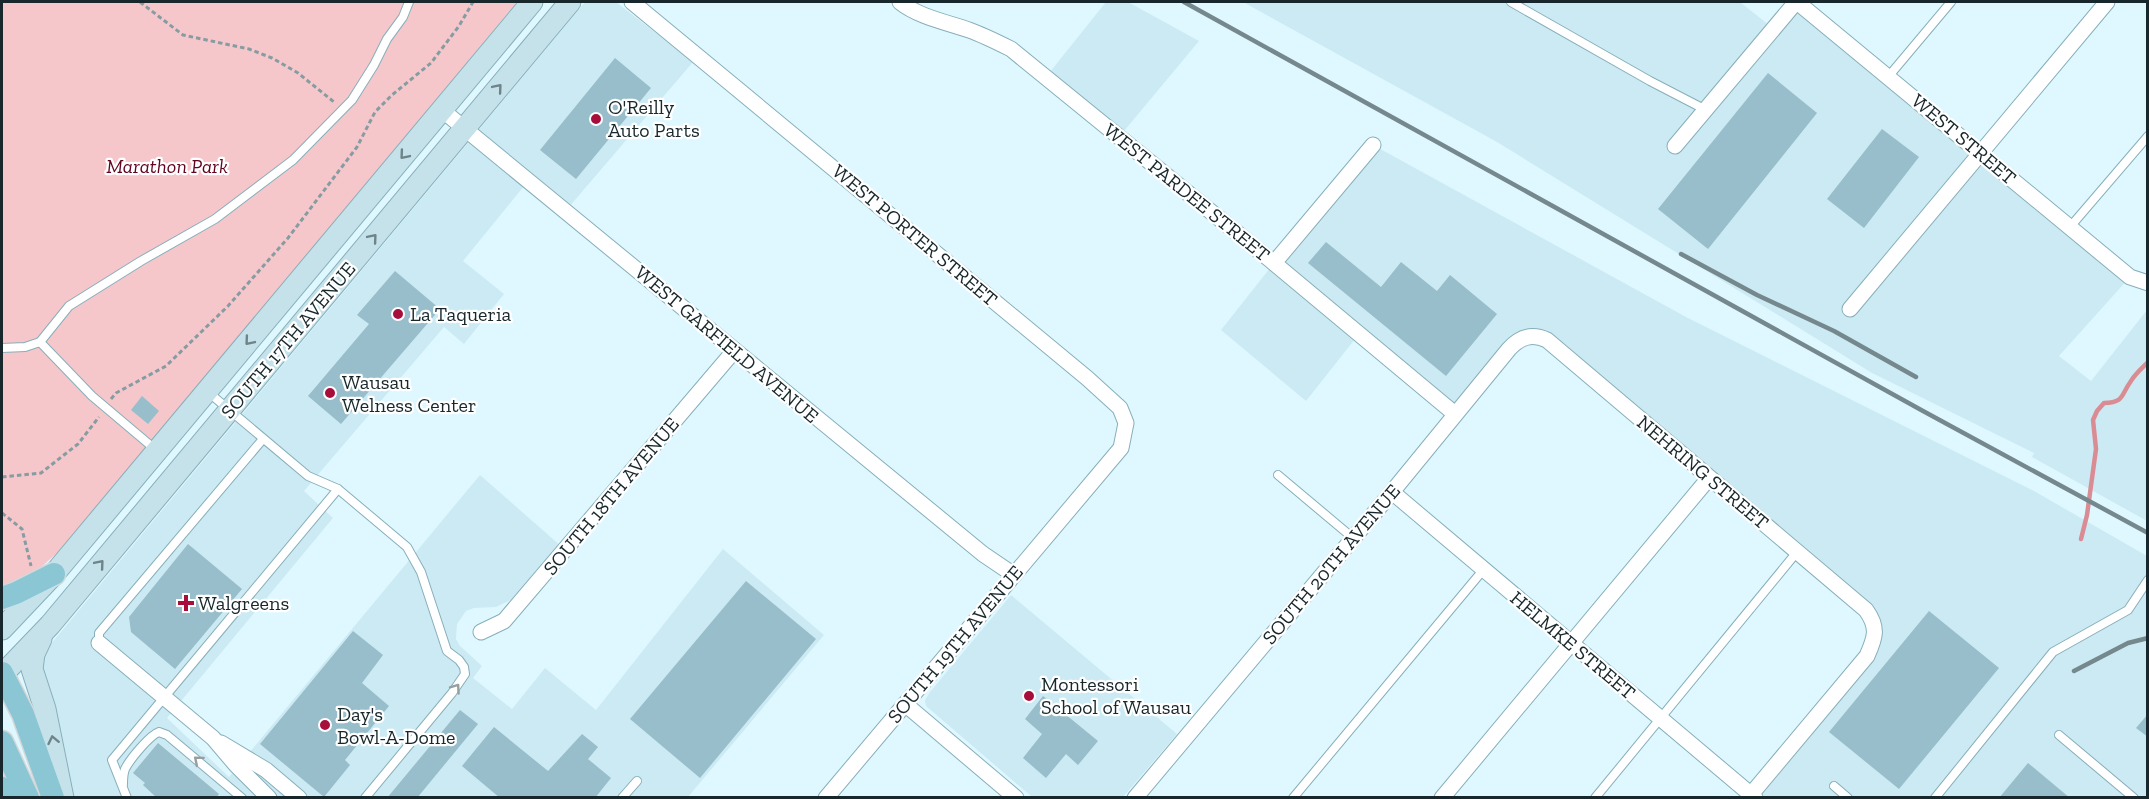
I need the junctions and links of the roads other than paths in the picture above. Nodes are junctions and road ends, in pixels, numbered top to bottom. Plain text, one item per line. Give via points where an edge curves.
1 (409, 2) edge
2 (532, 2) edge
3 (570, 2) edge
4 (632, 2) edge
5 (900, 2) edge
6 (1511, 2) edge
7 (1797, 2) edge
8 (1951, 2) edge
9 (2107, 2) edge
10 (1888, 77) junction
11 (442, 110) junction
12 (1706, 110) junction
13 (464, 129) junction
14 (2148, 136) edge
15 (1373, 145) dead end
16 (1675, 146) dead end
17 (1980, 152) junction
18 (2070, 227) junction
19 (1274, 263) junction
20 (2148, 283) edge
21 (1850, 309) dead end
22 (1530, 336) joint
23 (40, 342) junction
24 (2, 348) edge
25 (734, 351) junction
26 (207, 391) junction
27 (229, 410) junction
28 (1455, 414) junction
29 (263, 439) junction
30 (158, 451) junction
31 (1278, 475) dead end
32 (1709, 477) junction
33 (338, 489) junction
34 (1085, 491) joint
35 (1392, 492) junction
36 (1353, 538) junction
37 (1797, 552) junction
38 (1484, 569) junction
39 (54, 574) junction
40 (1014, 575) junction
41 (2148, 580) edge
42 (2, 598) edge
43 (50, 625) junction
44 (2, 629) edge
45 (482, 633) dead end
46 (99, 643) joint
47 (1572, 643) junction
48 (2, 674) edge
49 (165, 698) junction
50 (904, 704) junction
51 (1660, 718) junction
52 (2059, 735) dead end
53 (213, 738) junction
54 (2, 742) edge
55 (637, 781) dead end
56 (123, 786) junction
57 (1834, 786) dead end
58 (2, 788) edge
59 (1751, 796) edge
60 (6, 798) edge
61 (28, 798) edge
62 (53, 798) edge
63 (63, 798) edge
64 (128, 798) edge
65 (242, 798) edge
66 (269, 798) edge
67 (299, 798) edge
68 (365, 798) edge
69 (622, 798) edge
70 (826, 798) edge
71 (1016, 798) edge
72 (1135, 798) edge
73 (1293, 798) edge
74 (1442, 798) edge
75 (1595, 798) edge
76 (1848, 798) edge
77 (1935, 798) edge
78 (2134, 798) edge

1 - 23 lane via 352,100 293,160 215,219 69,306
2 - 11 main road, SOUTH 17TH AVENUE
13 -> 3 main road, SOUTH 17TH AVENUE
4 - 34 street, WEST PORTER STREET via 1120,408 1126,423 1121,448
5 - 19 street, WEST PARDEE STREET via 1011,49
6 - 12 lane
7 - 10 street, WEST STREET
7 - 12 street
8 - 10 lane
9 - 17 street
10 - 17 street, WEST STREET
11 - 13 street, WEST GARFIELD AVENUE
11 -> 26 main road, SOUTH 17TH AVENUE
12 - 16 street
13 - 25 street, WEST GARFIELD AVENUE
27 -> 13 main road, SOUTH 17TH AVENUE
14 - 18 lane
15 - 19 street
17 - 18 street, WEST STREET
17 - 21 street
18 - 20 street, WEST STREET via 2130,277
19 - 28 street, WEST PARDEE STREET
22 - 28 street, SOUTH 20TH AVENUE via 1516,341
22 - 32 street, NEHRING STREET via 1547,340
23 - 24 lane
23 - 30 lane via 105,408
25 - 40 street, WEST GARFIELD AVENUE
25 - 45 street, SOUTH 18TH AVENUE via 504,621
26 - 27 lane
26 - 30 main road, SOUTH 17TH AVENUE
27 - 29 lane
43 -> 27 main road, SOUTH 17TH AVENUE
28 - 35 street, SOUTH 20TH AVENUE
29 - 33 lane via 308,476
29 - 46 lane via 99,633
30 - 39 main road, SOUTH 17TH AVENUE
31 - 36 lane
32 - 37 street, NEHRING STREET
32 - 47 street
33 - 49 lane
68 -> 33 lane via 465,674 459,660 447,651 422,572 407,547
34 - 40 street, SOUTH 19TH AVENUE
35 - 36 street, SOUTH 20TH AVENUE
35 - 38 street, HELMKE STREET
36 - 72 street, SOUTH 20TH AVENUE
37 - 51 lane
37 - 59 street, NEHRING STREET via 1866,610 1874,624 1875,638 1867,656
38 - 47 street, HELMKE STREET
38 - 73 lane
39 - 42 main road
39 - 44 main road, SOUTH 17TH AVENUE
40 - 50 street, SOUTH 19TH AVENUE
41 - 77 lane via 2128,610 2053,652
43 - 48 main road, SOUTH 17TH AVENUE
63 -> 43 main road via 45,708 32,669 35,651
46 - 49 street
47 - 51 street, HELMKE STREET
47 - 74 street
48 - 62 main road via 23,714
49 - 53 street
49 - 56 lane via 112,760
50 - 70 street, SOUTH 19TH AVENUE
50 - 71 street
51 - 59 street, HELMKE STREET
51 - 75 lane
52 - 78 lane
53 - 66 street
53 - 67 street via 254,762
54 - 61 main road
55 - 69 lane
56 - 64 lane
65 -> 56 lane via 159,732 128,764
57 - 76 lane
58 - 60 main road

